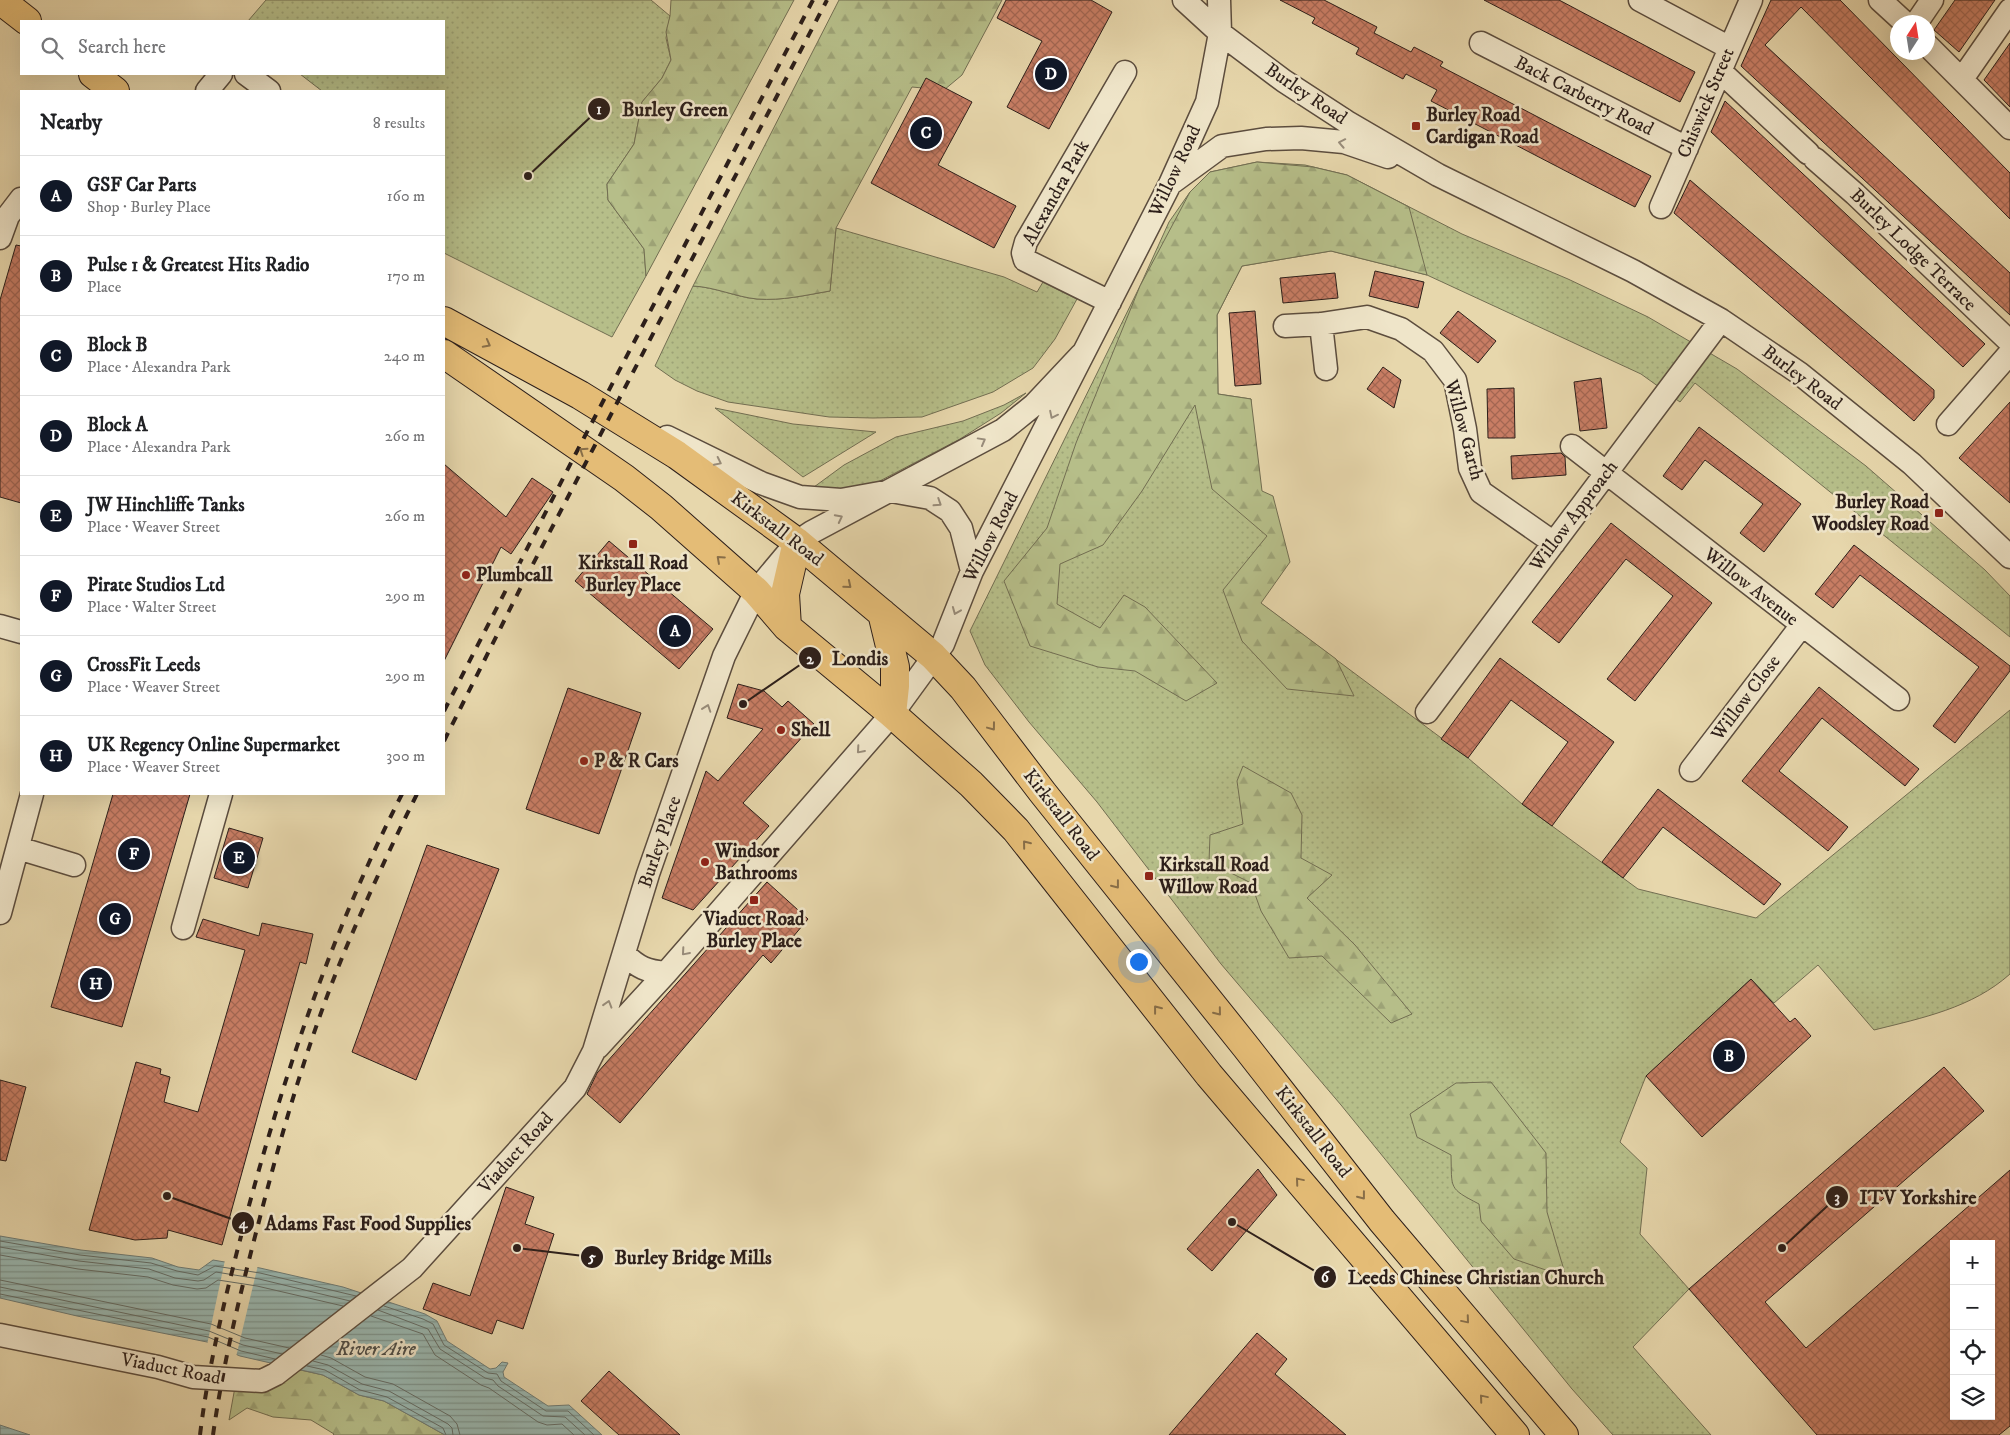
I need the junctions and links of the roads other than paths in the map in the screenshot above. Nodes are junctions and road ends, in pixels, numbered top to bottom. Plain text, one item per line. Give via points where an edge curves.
1 (0, 0) edge
2 (1184, 0) edge
3 (1219, 0) edge
4 (1640, 0) edge
5 (1751, 0) edge
6 (1880, 0) edge
7 (1932, 0) edge
8 (1670, 7) edge
9 (2010, 10) edge
10 (1896, 15) edge
11 (1922, 15) edge
12 (26, 20) edge
13 (1220, 32) junction
14 (1481, 43) dead end
15 (1730, 48) junction
16 (1935, 53) edge
17 (1720, 71) junction
18 (1125, 72) dead end
19 (220, 75) edge
20 (247, 75) edge
21 (1962, 79) junction
22 (208, 90) edge
23 (268, 90) edge
24 (2010, 128) edge
25 (1686, 148) junction
26 (1438, 175) junction
27 (1170, 184) junction
28 (20, 200) edge
29 (1661, 207) dead end
30 (0, 238) edge
31 (1110, 302) junction
32 (1721, 320) junction
33 (445, 322) edge
34 (1321, 324) junction
35 (1285, 326) dead end
36 (2010, 342) edge
37 (2010, 353) edge
38 (445, 355) edge
39 (1081, 355) junction
40 (1326, 369) dead end
41 (580, 395) junction
42 (1948, 424) dead end
43 (1572, 446) dead end
44 (1606, 473) junction
45 (891, 491) junction
46 (797, 542) junction
47 (1554, 543) junction
48 (2010, 557) edge
49 (972, 571) junction
50 (756, 591) junction
51 (882, 613) junction
52 (1802, 625) junction
53 (0, 626) edge
54 (787, 627) junction
55 (20, 632) edge
56 (933, 656) junction
57 (1898, 699) dead end
58 (1427, 712) dead end
59 (892, 714) junction
60 (1691, 770) dead end
61 (32, 795) edge
62 (221, 795) edge
63 (18, 848) junction
64 (74, 864) dead end
65 (0, 913) edge
66 (183, 928) dead end
67 (624, 954) junction
68 (666, 973) junction
69 (594, 1051) junction
70 (0, 1335) edge
71 (1515, 1435) edge
72 (1564, 1435) edge

1 - 12 main road
2 - 13 street, Burley Road
3 - 13 street, Willow Road
4 - 8 street
5 - 15 street, Chiswick Street
6 - 10 street
7 - 11 street
8 - 15 street
9 - 21 street
13 - 26 street, Burley Road via 1284,81
13 - 27 street, Willow Road via 1207,102
14 - 25 street, Back Carberry Road
15 - 17 street, Chiswick Street
16 - 21 street
17 - 25 street, Chiswick Street
17 - 36 street, Burley Lodge Terrace
18 - 31 street, Alexandra Park via 1026,242 1023,253 1025,260
19 - 22 street
20 - 23 street
21 - 24 street
25 - 29 street, Chiswick Street
26 -> 27 street via 1344,142 1266,139 1222,146
26 - 32 street, Burley Road via 1457,198 1488,216 1521,230 1566,238
27 - 31 street, Willow Road
28 - 30 street via 8,216
31 - 39 street, Willow Road
32 - 44 street, Willow Approach
32 - 48 street, Burley Road via 1799,373 1912,464
33 -> 41 main road, Kirkstall Road
34 - 35 street, Willow Garth
34 - 40 street
34 - 47 street, Willow Garth via 1367,317 1401,329 1433,351 1455,380 1470,468 1481,492
37 - 42 street
50 -> 38 main road via 624,478
45 -> 39 street, Willow Road via 1004,430 1034,405
39 -> 49 street, Willow Road via 1048,426
41 -> 45 street via 761,483 800,497 841,500
41 - 46 main road, Kirkstall Road via 676,455
43 - 44 street
44 - 47 street, Willow Approach
44 - 52 street, Willow Avenue
46 -> 45 street, Willow Road
45 -> 49 street via 930,498 950,511 961,528
46 - 50 street, Burley Place
46 -> 51 main road, Kirkstall Road
46 - 54 main road via 785,594
47 - 58 street, Willow Approach
49 -> 56 street, Willow Road via 943,644
50 - 54 main road
67 -> 50 street, Burley Place via 648,874 724,656
51 - 56 main road, Kirkstall Road
51 - 59 main road via 895,667
52 - 57 street, Willow Avenue
52 - 60 street, Willow Close
53 - 55 street
54 - 59 main road
56 - 59 street, Willow Road
56 -> 72 main road, Kirkstall Road via 963,688 1382,1221
59 -> 68 street
71 -> 59 main road via 1209,1075 1016,830 971,784
61 - 63 street
62 - 66 street
63 - 64 street
63 - 65 street
67 - 68 street via 637,966
69 -> 67 street, Burley Place
68 - 69 street
69 - 70 street, Viaduct Road via 575,1088 412,1268 276,1374 262,1381 193,1377

